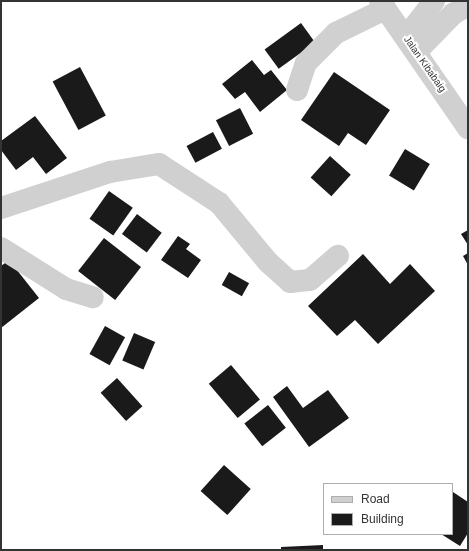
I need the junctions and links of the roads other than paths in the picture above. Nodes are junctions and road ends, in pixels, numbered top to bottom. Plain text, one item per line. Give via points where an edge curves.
1 (434, 1) edge
2 (383, 5) edge
3 (468, 5) edge
4 (411, 44) junction
5 (297, 90) dead end
6 (468, 128) edge
7 (1, 208) edge
8 (1, 248) edge
9 (338, 256) dead end
10 (93, 297) dead end

1 - 4 street
2 - 4 street, Jalan Kibabaig
2 - 5 street via 336,33 306,63
3 - 4 street
4 - 6 street, Jalan Kibabaig
7 - 9 street via 110,172 159,164 219,203 268,262 290,282 310,280
8 - 10 street via 66,289

